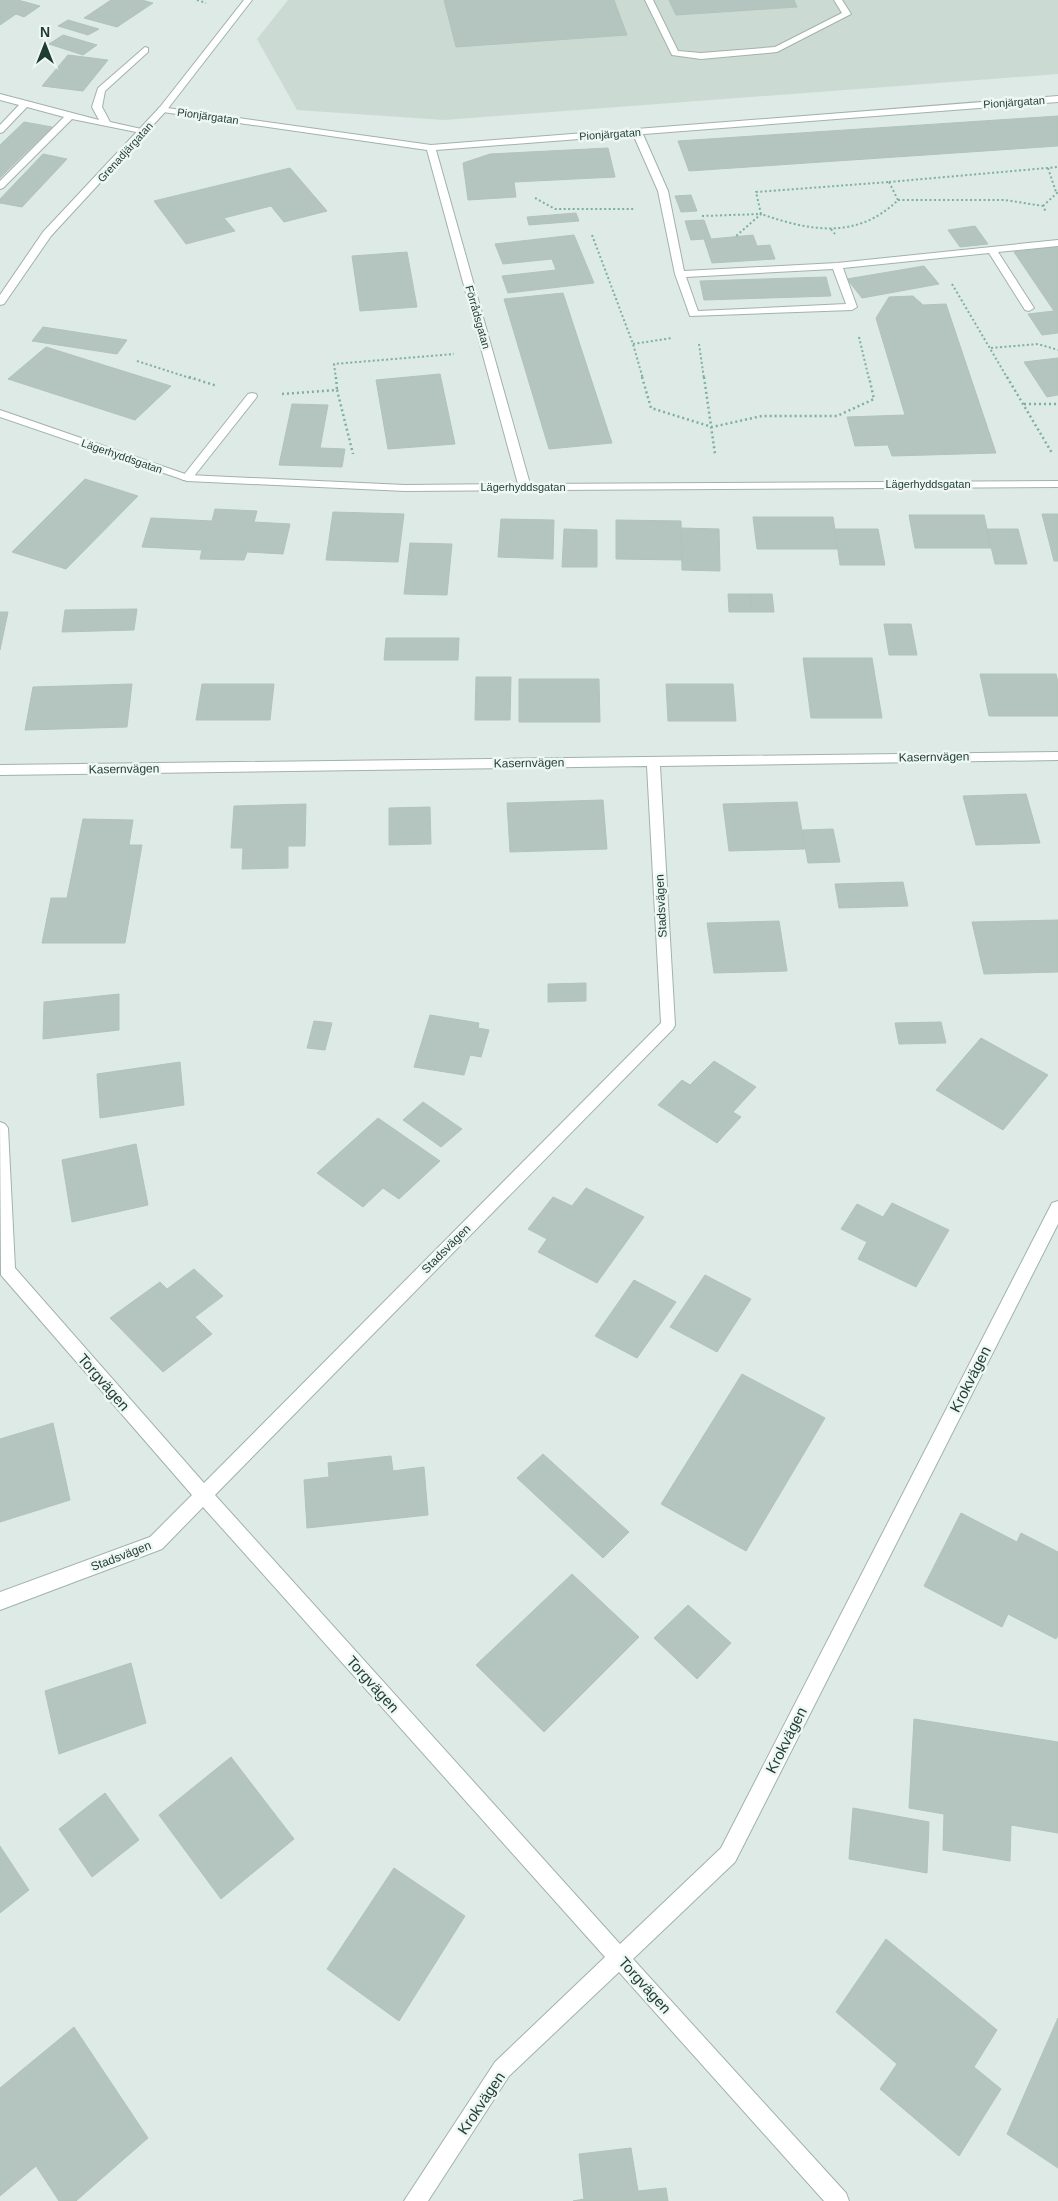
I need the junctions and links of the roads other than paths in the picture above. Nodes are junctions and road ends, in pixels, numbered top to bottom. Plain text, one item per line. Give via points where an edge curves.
1 (248, 0) edge
2 (649, 0) edge
3 (838, 0) edge
4 (145, 50) dead end
5 (0, 97) edge
6 (1058, 99) edge
7 (25, 104) junction
8 (164, 109) junction
9 (70, 116) junction
10 (106, 124) junction
11 (0, 130) edge
12 (143, 132) junction
13 (637, 132) junction
14 (431, 148) junction
15 (0, 186) edge
16 (1058, 243) edge
17 (992, 250) junction
18 (837, 266) junction
19 (680, 274) junction
20 (0, 302) edge
21 (1028, 308) dead end
22 (252, 396) dead end
23 (0, 413) edge
24 (187, 478) junction
25 (1058, 484) edge
26 (526, 487) junction
27 (1058, 756) edge
28 (653, 761) junction
29 (0, 770) edge
30 (0, 1128) edge
31 (1058, 1208) edge
32 (203, 1495) junction
33 (0, 1601) edge
34 (620, 1958) junction
35 (415, 2201) edge
36 (838, 2201) edge

1 - 8 street, Grenadjärgatan
2 - 3 street via 675,53 701,56 777,49 847,14
4 - 10 street via 101,90 97,107
5 - 7 street
6 - 13 street, Pionjärgatan
7 - 9 street
7 - 11 street
8 - 12 street, Grenadjärgatan
8 - 14 street, Pionjärgatan
9 - 10 street
9 - 15 street
10 - 12 street
12 - 20 street, Grenadjärgatan via 47,234
13 - 14 street, Pionjärgatan
13 - 19 street via 664,191
14 - 26 street, Förrådsgatan
16 - 17 street
17 - 18 street
17 - 21 street
18 - 19 street
18 - 19 street via 852,307 694,314
22 - 24 street
23 - 24 street, Lägerhyddsgatan
24 - 26 street, Lägerhyddsgatan via 405,488
25 - 26 street, Lägerhyddsgatan
27 - 28 street, Kasernvägen
28 - 29 street, Kasernvägen
28 - 32 street, Stadsvägen via 668,1025
30 - 32 street, Torgvägen via 7,1270
31 - 34 street, Krokvägen via 728,1856
32 - 33 street, Stadsvägen via 156,1544
32 - 34 street, Torgvägen
34 - 35 street, Krokvägen via 502,2069
34 - 36 street, Torgvägen

